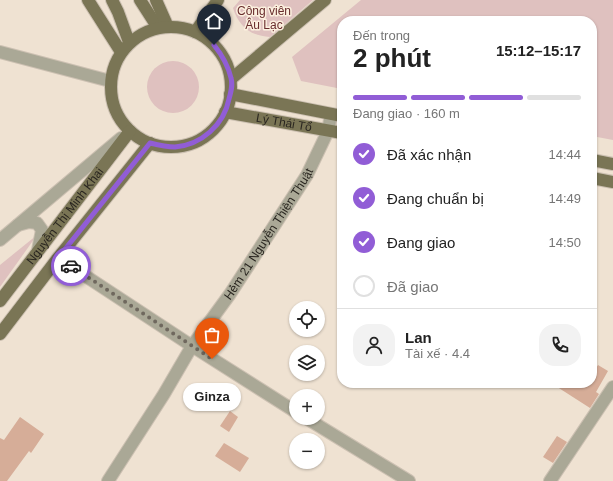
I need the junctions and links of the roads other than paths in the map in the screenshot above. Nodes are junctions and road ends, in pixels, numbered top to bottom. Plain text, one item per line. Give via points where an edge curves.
1 (88, 0) edge
2 (112, 0) edge
3 (140, 0) edge
4 (156, 0) edge
5 (218, 0) edge
6 (325, 0) edge
7 (163, 27) junction
8 (195, 32) junction
9 (130, 42) junction
10 (0, 52) edge
11 (121, 52) junction
12 (231, 79) junction
13 (110, 81) junction
14 (230, 94) junction
15 (225, 112) junction
16 (336, 115) edge
17 (130, 131) junction
18 (328, 131) junction
19 (337, 132) edge
20 (150, 143) junction
21 (597, 161) edge
22 (613, 164) edge
23 (597, 179) edge
24 (613, 182) edge
25 (17, 225) junction
26 (0, 240) edge
27 (38, 250) junction
28 (58, 258) junction
29 (0, 301) edge
30 (0, 334) edge
31 (192, 346) junction
32 (613, 387) edge
33 (289, 408) edge
34 (317, 425) edge
35 (108, 481) edge
36 (409, 481) edge
37 (550, 481) edge

1 - 11 main road
2 - 9 main road
3 - 7 main road
4 - 7 main road
5 - 8 main road
6 - 12 main road
7 - 8 main road via 177,27
7 - 9 main road via 141,34
8 - 12 main road via 214,45 221,54
9 - 11 main road
10 - 13 street
11 - 13 main road
12 - 14 main road
13 - 17 main road via 115,110
14 - 15 main road
14 - 16 main road, Lý Thái Tổ
15 - 18 main road, Lý Thái Tổ
15 - 20 main road via 210,132 194,142 175,147
16 - 18 street, Hẻm 21 Nguyễn Thiện Thuật
17 - 20 main road
17 - 25 street
17 - 27 main road, Nguyễn Thị Minh Khai
18 - 19 main road, Lý Thái Tổ
18 - 31 street, Hẻm 21 Nguyễn Thiện Thuật via 307,175 230,294
20 - 28 main road, Nguyễn Thị Minh Khai
21 - 22 main road
23 - 24 main road
25 - 26 street
25 - 27 street via 29,222 38,224 42,230
27 - 29 main road, Nguyễn Thị Minh Khai
28 - 30 main road, Nguyễn Thị Minh Khai
28 - 31 street
31 - 33 street
31 - 35 street, Hẻm 21 Nguyễn Thiện Thuật
32 - 37 street
34 - 36 street

